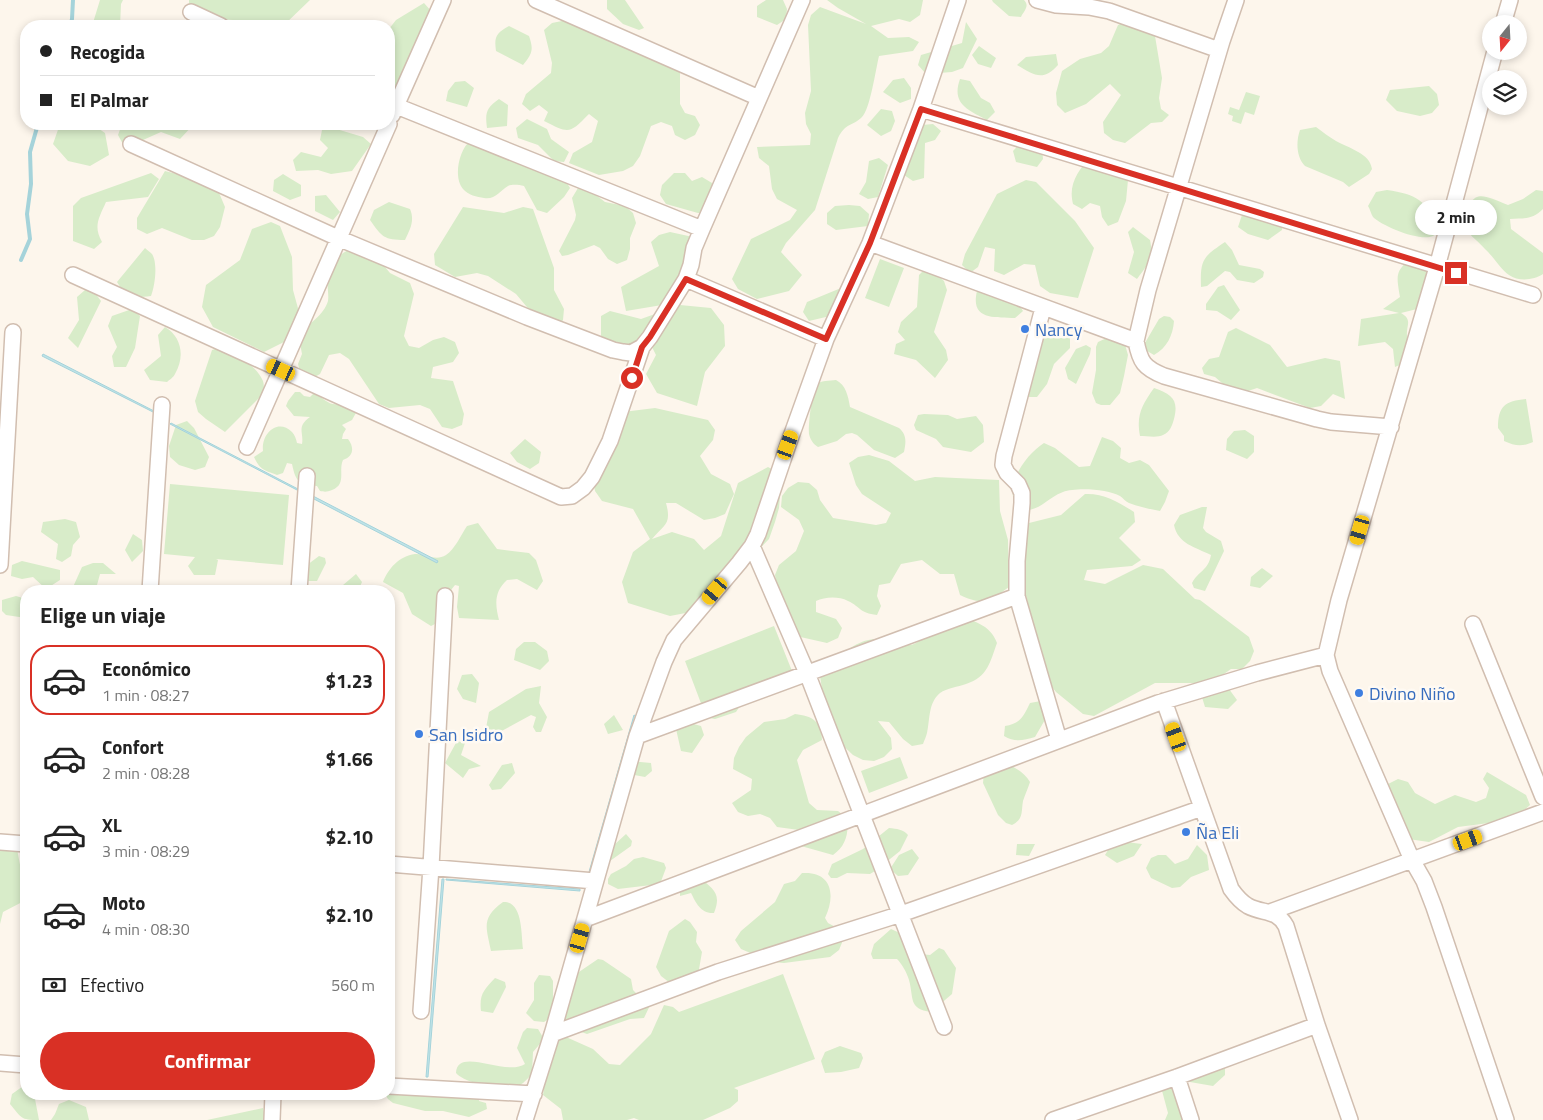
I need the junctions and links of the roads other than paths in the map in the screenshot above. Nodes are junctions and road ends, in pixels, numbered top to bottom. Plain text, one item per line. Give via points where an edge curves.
1 (443, 0) edge
2 (536, 0) edge
3 (802, 0) edge
4 (958, 0) edge
5 (1037, 0) edge
6 (1236, 0) edge
7 (1510, 0) edge
8 (191, 12) dead end
9 (1506, 15) edge
10 (208, 20) edge
11 (1219, 50) junction
12 (1493, 60) edge
13 (395, 98) edge
14 (759, 98) junction
15 (395, 105) edge
16 (921, 109) junction
17 (386, 130) edge
18 (131, 144) dead end
19 (1179, 188) junction
20 (702, 229) junction
21 (338, 238) junction
22 (870, 243) junction
23 (1438, 267) junction
24 (73, 275) dead end
25 (686, 279) junction
26 (1533, 295) dead end
27 (1043, 308) junction
28 (12, 332) dead end
29 (826, 339) junction
30 (1136, 341) junction
31 (642, 347) junction
32 (281, 370) junction
33 (162, 405) dead end
34 (1390, 427) junction
35 (248, 447) dead end
36 (308, 476) dead end
37 (752, 546) junction
38 (0, 565) edge
39 (150, 585) edge
40 (299, 585) edge
41 (445, 596) dead end
42 (1017, 596) junction
43 (1473, 624) dead end
44 (1326, 654) junction
45 (807, 673) junction
46 (1164, 701) junction
47 (637, 736) junction
48 (1059, 740) junction
49 (1543, 797) edge
50 (1202, 808) junction
51 (1543, 812) edge
52 (862, 815) junction
53 (0, 842) edge
54 (20, 844) edge
55 (1412, 860) junction
56 (395, 864) edge
57 (431, 867) junction
58 (595, 881) junction
59 (1270, 912) junction
60 (901, 914) junction
61 (585, 919) junction
62 (420, 1011) dead end
63 (1317, 1025) junction
64 (944, 1027) dead end
65 (552, 1034) junction
66 (0, 1063) edge
67 (20, 1065) edge
68 (1177, 1078) junction
69 (395, 1086) edge
70 (534, 1094) junction
71 (273, 1100) edge
72 (272, 1120) edge
73 (525, 1120) edge
74 (1053, 1120) edge
75 (1191, 1120) edge
76 (1350, 1120) edge
77 (1506, 1120) edge

1 - 13 street
2 - 14 street
3 - 14 street
4 - 16 street
5 - 11 street via 1109,11
6 - 11 street
7 - 9 street
8 - 10 street
11 - 19 street
12 - 23 street
14 - 20 street
15 - 20 street
16 - 19 street
16 - 22 street
17 - 21 street
18 - 21 street
19 - 23 street
19 - 30 street
20 - 25 street
21 - 31 street via 613,350 631,353
21 - 32 street
22 - 27 street
22 - 29 street
23 - 26 street
23 - 34 street
24 - 32 street
25 - 29 street
25 - 31 street
27 - 30 street
27 - 42 street via 1003,465 1022,493
28 - 38 street
29 - 37 street
30 - 34 street via 1143,364 1150,371 1164,376 1316,419
31 - 32 street via 610,441 592,478 572,496 561,498
32 - 35 street
33 - 39 street
34 - 44 street
36 - 40 street
37 - 45 street
37 - 47 street via 674,640
41 - 57 street
42 - 45 street
42 - 48 street
43 - 49 street
44 - 46 street
44 - 55 street via 1330,671
45 - 47 street
45 - 52 street
46 - 48 street
46 - 50 street
47 - 58 street
48 - 52 street
50 - 59 street via 1231,889 1243,903
50 - 60 street
51 - 55 street
52 - 60 street
52 - 61 street
53 - 54 street
55 - 59 street
55 - 77 street via 1434,907
56 - 57 street
57 - 58 street
57 - 62 street
58 - 61 street
59 - 63 street via 1279,916 1286,926
60 - 64 street
60 - 65 street via 718,972
61 - 65 street
63 - 68 street
63 - 76 street
65 - 70 street
66 - 67 street
68 - 74 street
68 - 75 street
69 - 70 street
70 - 73 street
71 - 72 street

